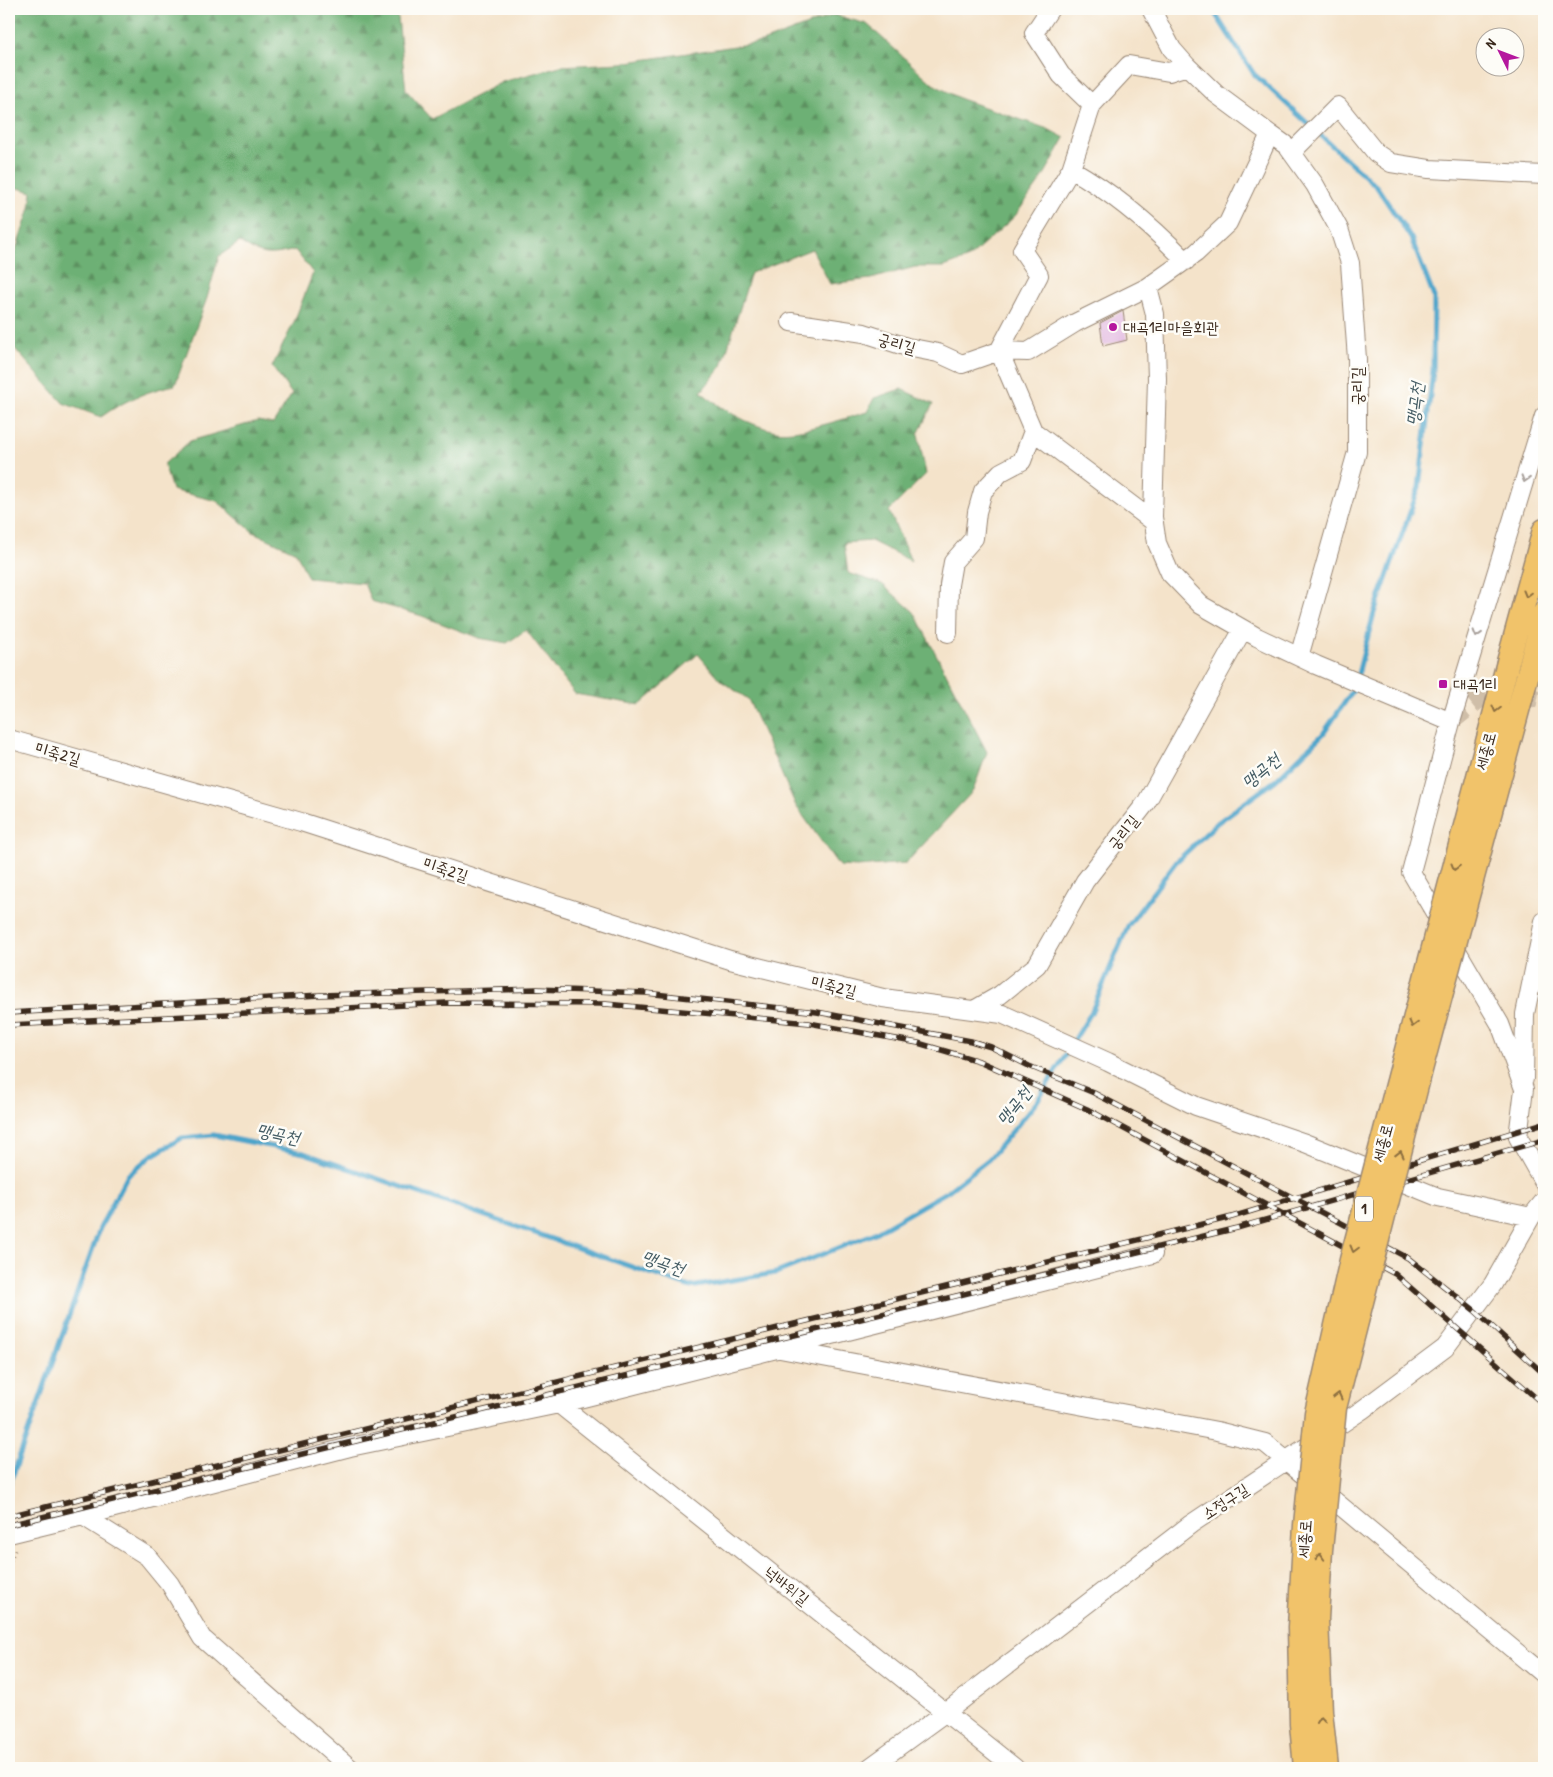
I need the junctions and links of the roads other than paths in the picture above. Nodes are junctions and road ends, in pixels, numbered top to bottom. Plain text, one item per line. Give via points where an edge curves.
1 (1050, 9) edge
2 (1151, 9) edge
3 (1187, 66) junction
4 (1092, 105) junction
5 (1270, 134) junction
6 (1292, 152) junction
7 (1072, 169) junction
8 (1544, 175) edge
9 (1186, 261) junction
10 (1148, 287) junction
11 (792, 322) dead end
12 (999, 351) junction
13 (1544, 416) edge
14 (1033, 431) junction
15 (1154, 522) junction
16 (1544, 530) edge
17 (1544, 613) edge
18 (1243, 629) junction
19 (948, 633) dead end
20 (1299, 657) junction
21 (1519, 664) junction
22 (1451, 722) junction
23 (9, 739) edge
24 (1544, 921) edge
25 (974, 1010) junction
26 (1524, 1089) junction
27 (1544, 1183) edge
28 (1544, 1201) edge
29 (1531, 1217) junction
30 (1153, 1254) dead end
31 (775, 1348) junction
32 (559, 1404) junction
33 (1287, 1461) junction
34 (83, 1516) junction
35 (9, 1534) edge
36 (1544, 1675) edge
37 (946, 1712) junction
38 (350, 1768) edge
39 (869, 1768) edge
40 (1015, 1768) edge
41 (1305, 1768) edge
42 (1327, 1768) edge

1 - 4 street via 1034,33 1061,75
2 - 3 street, 궁리길 via 1172,49
3 - 4 street via 1169,72 1129,65
3 - 5 street, 궁리길 via 1216,94
4 - 7 street
5 - 6 street, 궁리길
5 - 9 street, 궁리길 via 1228,223
6 - 8 street via 1338,106 1376,153 1392,163 1429,169
6 - 20 street, 궁리길 via 1339,229 1350,263 1357,360 1357,452
7 - 9 street via 1125,204
7 - 12 street via 1022,250 1039,275
9 - 10 street, 궁리길
10 - 12 street, 궁리길 via 1075,323 1028,352
10 - 15 street via 1155,314 1158,379
11 - 12 street, 궁리길 via 864,333 938,353 962,364
12 - 14 street
13 -> 22 street
14 - 15 street
14 - 19 street via 1022,461 1001,472 983,491 974,538 953,562
15 - 18 street via 1157,543 1170,574 1201,605
16 -> 21 main road, 세종로 / 1
17 - 21 main road, 세종로 / 1
18 - 20 street
18 - 25 street, 궁리길 via 1146,803 1085,881 1037,965 1000,995
20 - 22 street
21 -> 41 main road, 세종로 / 1, bridge via 1351,1260 1316,1413 1299,1627
42 -> 21 main road, 세종로 / 1, bridge via 1320,1711 1317,1619 1335,1408
22 - 26 street via 1411,872 1500,1024
23 - 25 street, 미죽2길 via 301,822 730,960 883,998
24 - 26 street via 1526,1014
25 - 29 street, 미죽2길 via 1002,1014 1196,1106 1305,1143 1438,1197
26 - 27 street via 1518,1137
28 - 29 street, 소정구길
29 - 33 street, 소정구길 via 1493,1284 1445,1348
30 - 31 street
31 - 32 street
31 - 33 street via 1217,1431 1265,1443
32 - 34 street via 350,1447
32 - 37 street, 넉바위길
33 - 36 street
33 - 37 street, 소정구길 via 1191,1524
34 - 35 street
34 - 38 street via 147,1556 158,1567 202,1638
37 - 39 street, 소정구길
37 - 40 street, 넉바위길

